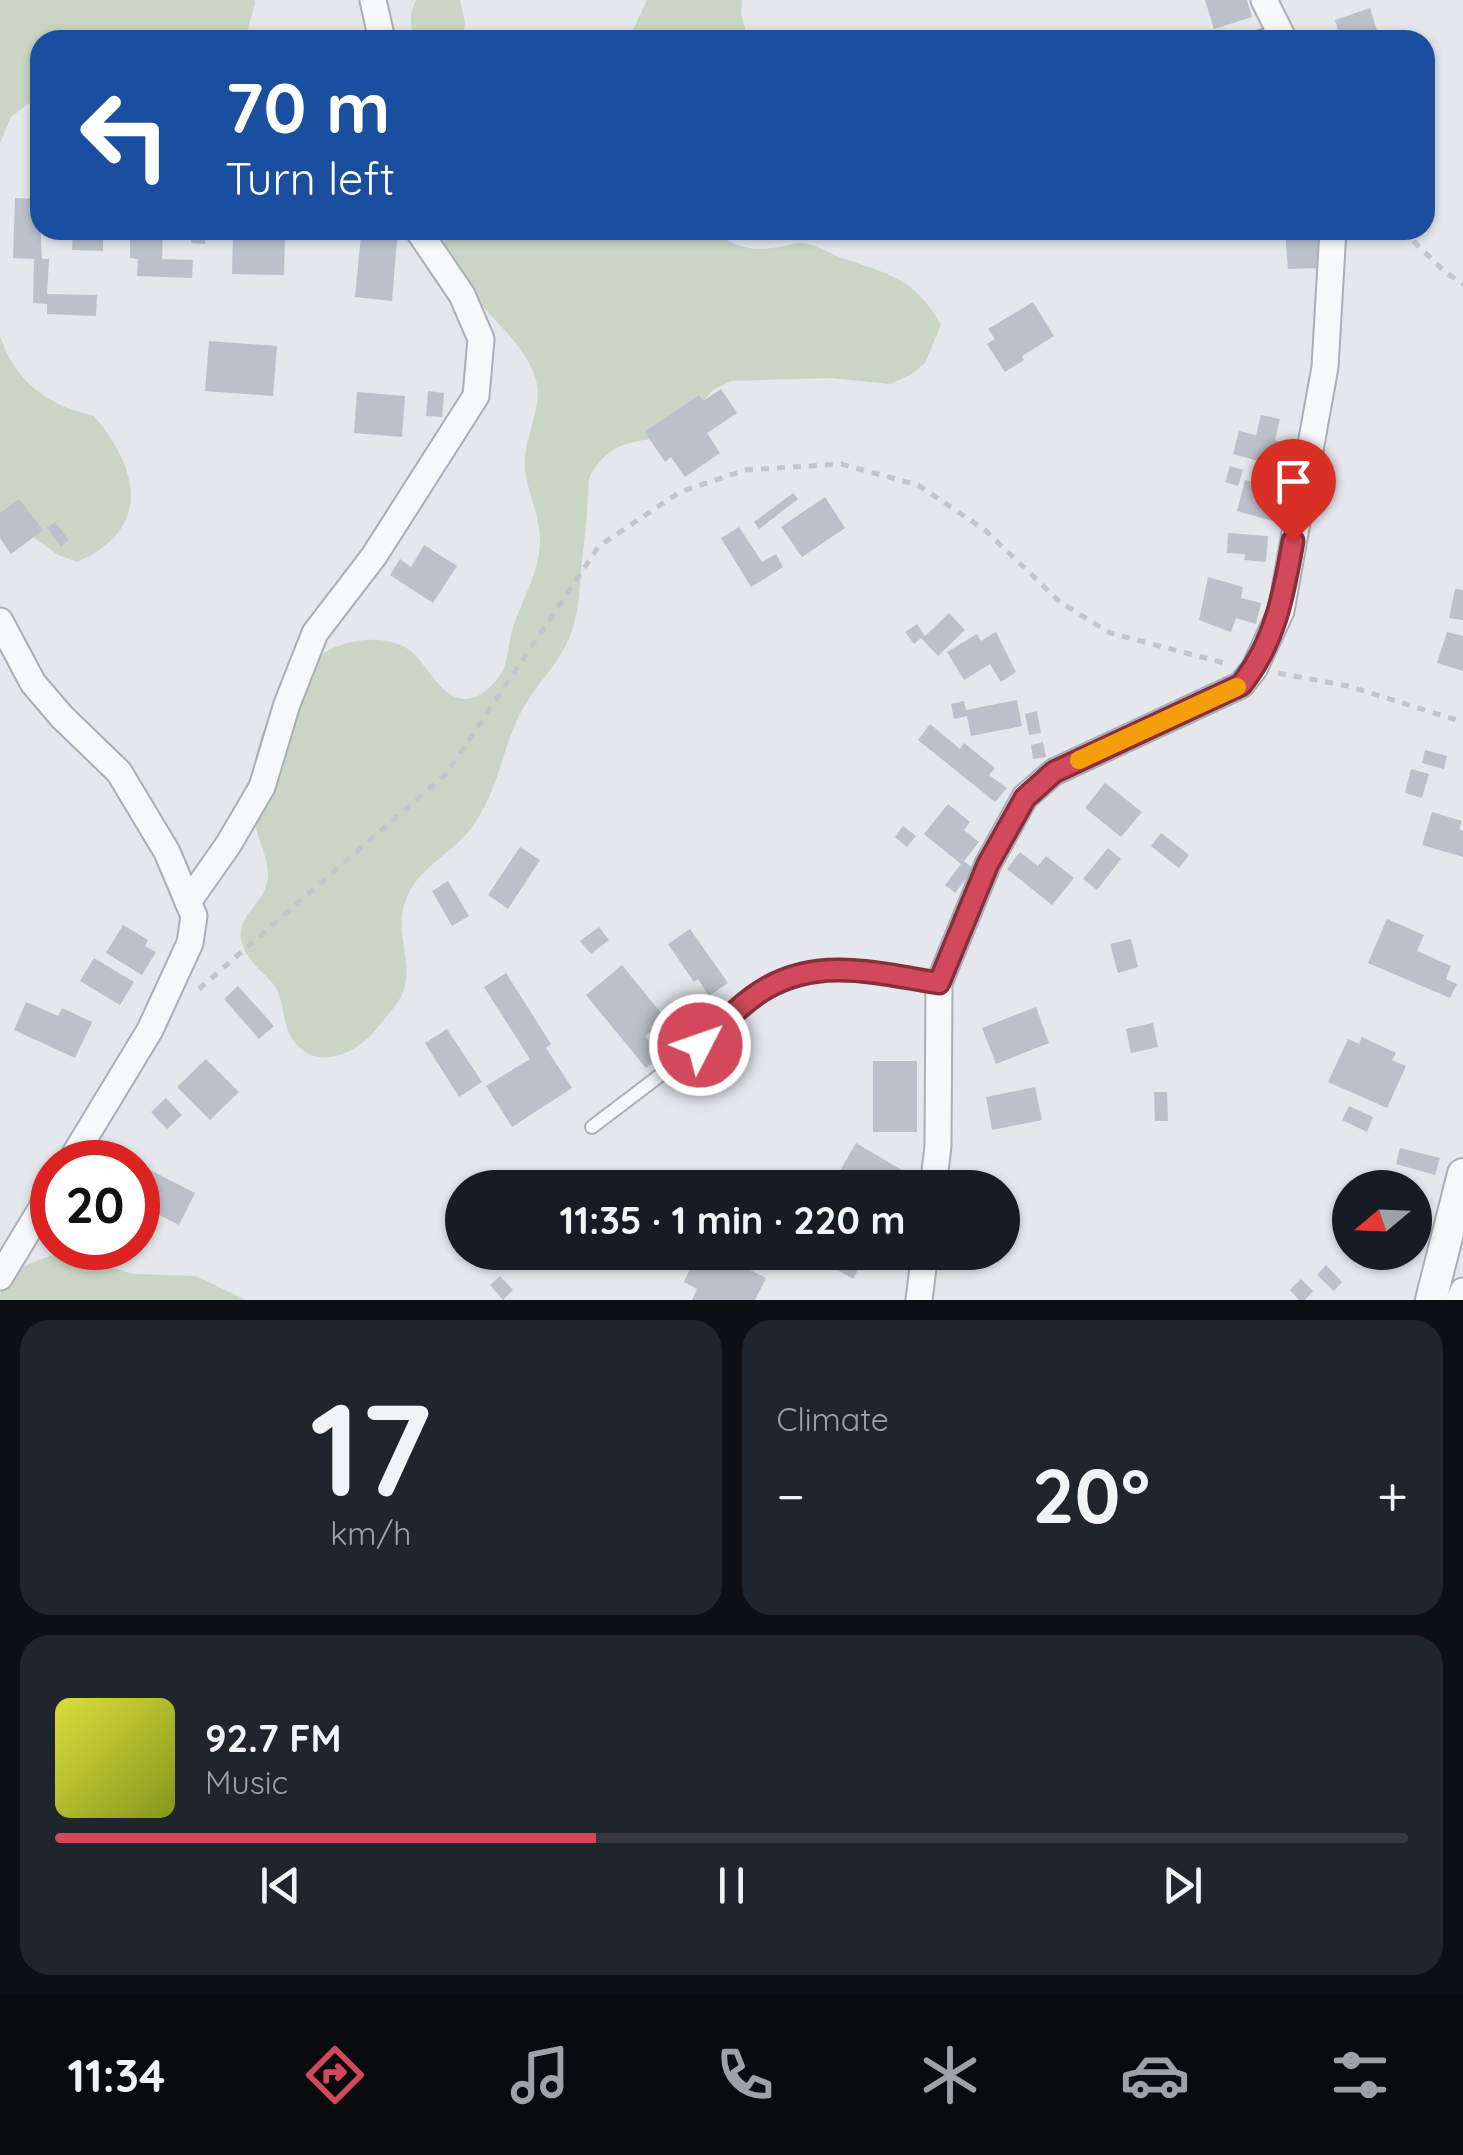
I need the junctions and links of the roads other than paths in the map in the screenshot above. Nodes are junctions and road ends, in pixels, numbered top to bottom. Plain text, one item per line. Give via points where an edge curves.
1 (373, 0) edge
2 (1264, 0) edge
3 (380, 30) edge
4 (1279, 30) edge
5 (425, 240) edge
6 (1332, 240) edge
7 (0, 622) edge
8 (188, 902) junction
9 (939, 983) junction
10 (592, 1127) dead end
11 (83, 1140) edge
12 (935, 1170) edge
13 (1463, 1174) edge
14 (30, 1227) edge
15 (922, 1270) edge
16 (0, 1277) edge
17 (1463, 1291) edge
18 (918, 1300) edge
19 (1431, 1300) edge
20 (1460, 1300) edge

1 - 3 street
2 - 4 street
5 - 8 street via 462,295 481,339 476,396 374,556 314,633 262,787
6 - 9 street via 1324,367 1281,611 1254,668 1241,685 1054,772 1025,798 988,864
7 - 8 street via 33,684 118,772 167,852
8 - 11 street via 194,916 190,943 150,1030
9 - 10 lane via 837,968 801,974 764,990
9 - 12 street
13 - 19 street
14 - 16 street
15 - 18 street
17 - 20 street

